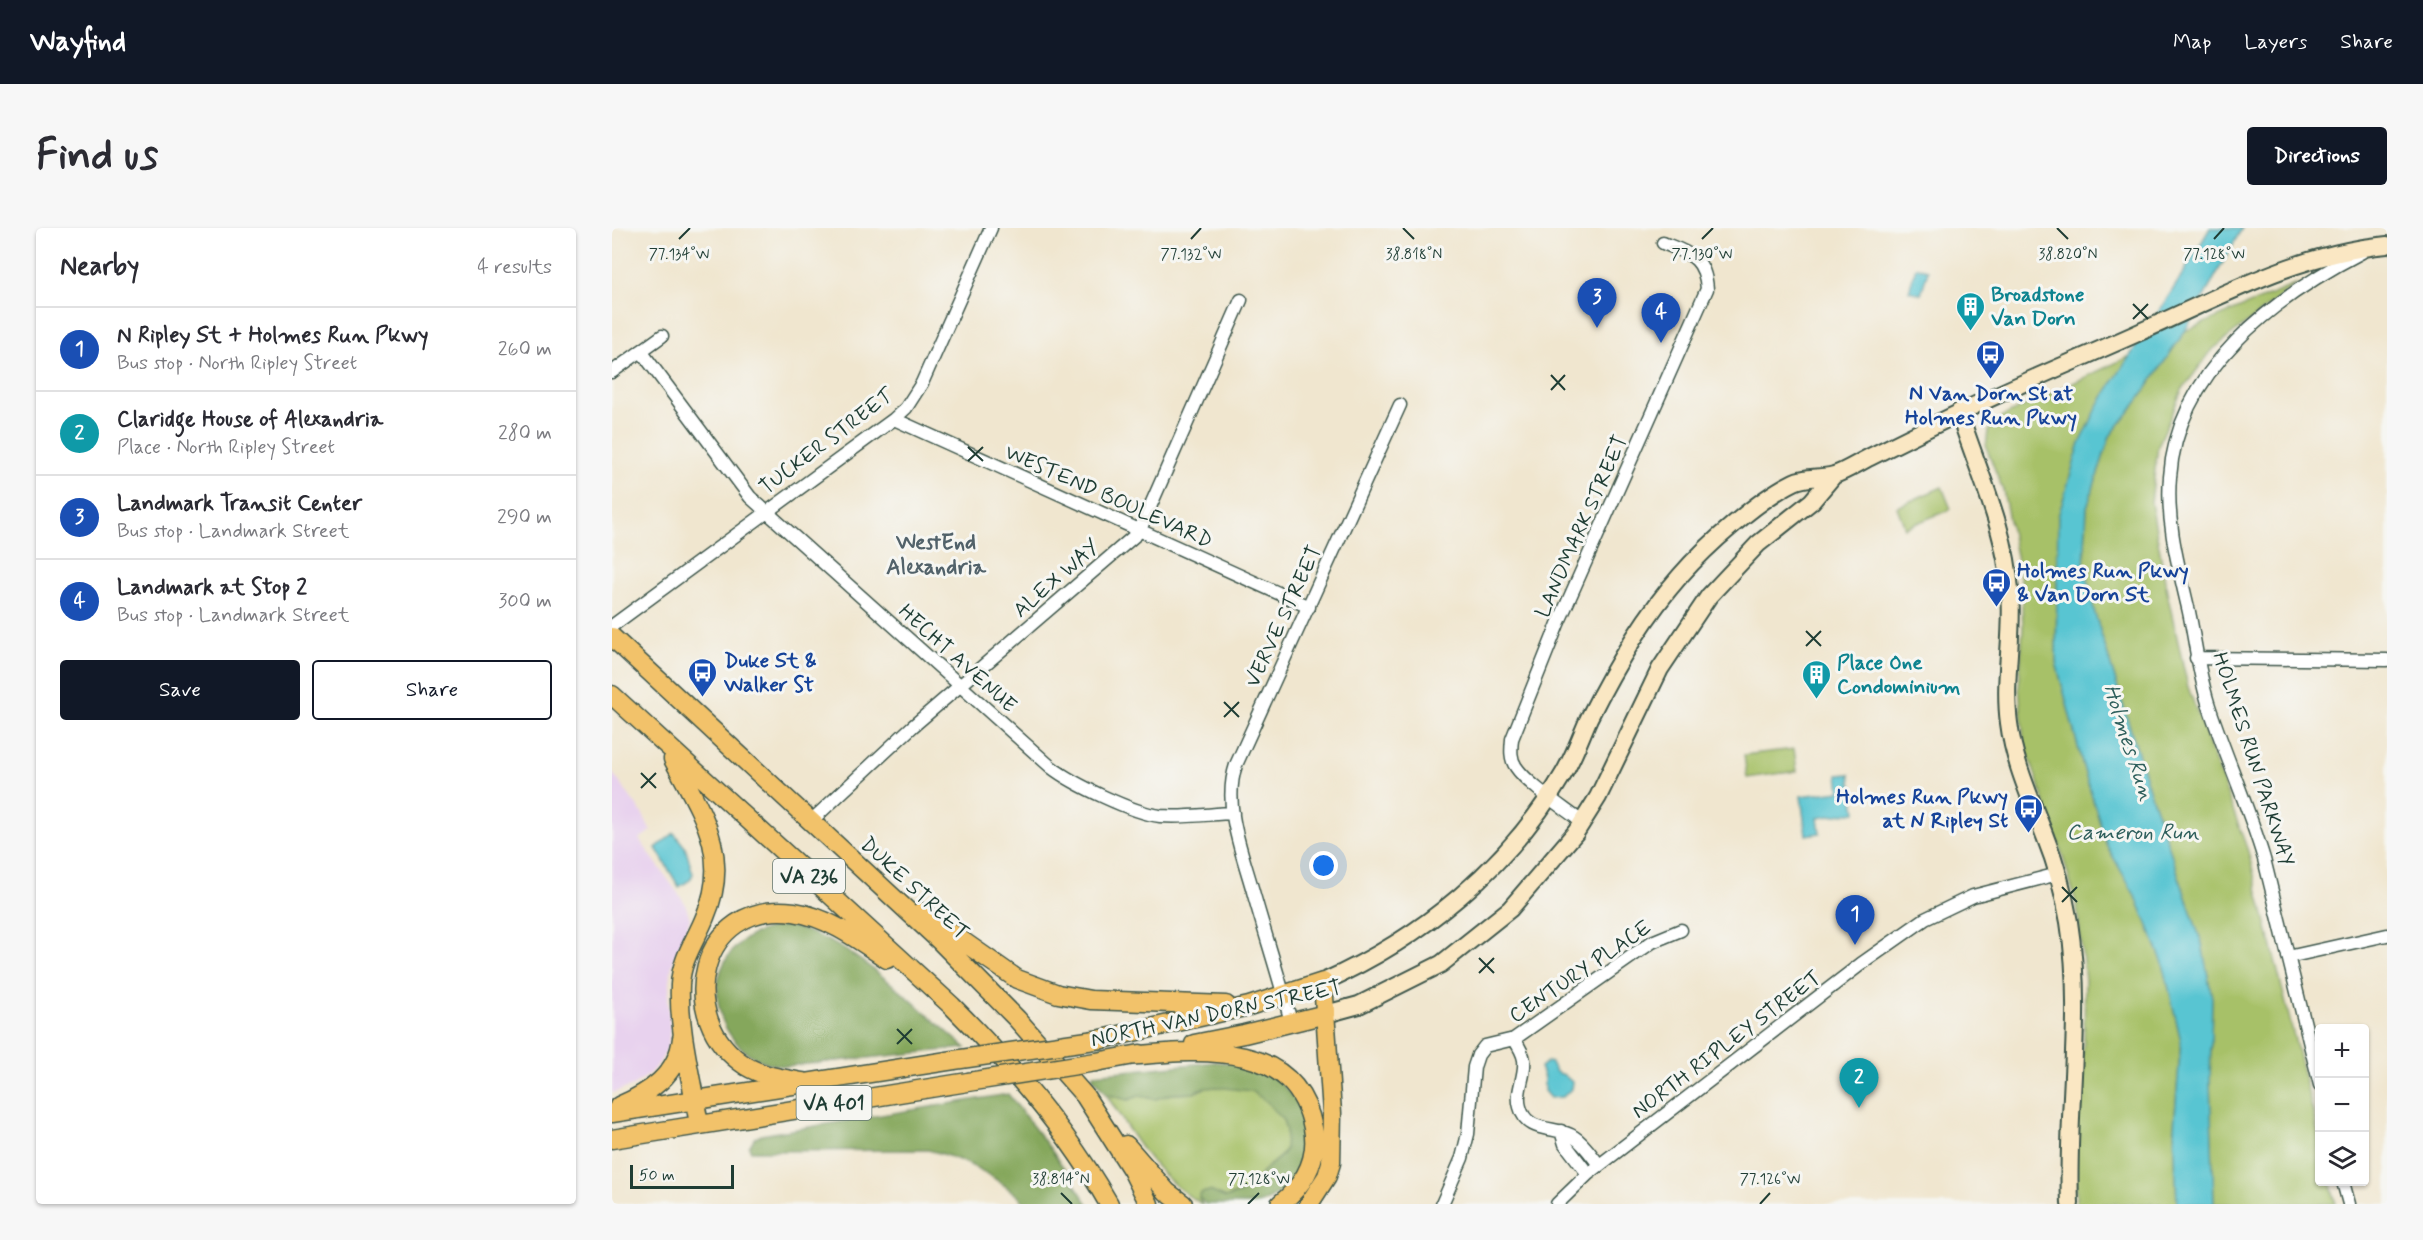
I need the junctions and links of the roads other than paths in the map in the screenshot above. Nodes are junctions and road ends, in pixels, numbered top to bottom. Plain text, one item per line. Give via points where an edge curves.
1 (991, 228) edge
2 (1663, 243) dead end
3 (2380, 245) edge
4 (1241, 300) dead end
5 (662, 336) dead end
6 (641, 351) junction
7 (612, 372) edge
8 (1400, 405) dead end
9 (1959, 412) junction
10 (894, 419) junction
11 (1833, 476) junction
12 (765, 512) junction
13 (1139, 532) junction
14 (1309, 607) junction
15 (612, 626) edge
16 (612, 637) edge
17 (2196, 658) junction
18 (2387, 660) edge
19 (960, 686) junction
20 (612, 695) edge
21 (666, 747) junction
22 (1549, 796) junction
23 (1233, 813) junction
24 (810, 822) junction
25 (1582, 822) junction
26 (2058, 874) junction
27 (873, 879) junction
28 (1681, 930) dead end
29 (2387, 935) edge
30 (2288, 957) junction
31 (1323, 982) junction
32 (1284, 994) junction
33 (952, 1006) junction
34 (1249, 1006) junction
35 (1326, 1014) junction
36 (683, 1022) junction
37 (1291, 1022) junction
38 (1514, 1039) junction
39 (1128, 1056) junction
40 (2317, 1078) edge
41 (808, 1083) junction
42 (1084, 1096) junction
43 (719, 1098) junction
44 (696, 1101) junction
45 (612, 1111) edge
46 (722, 1121) junction
47 (699, 1125) junction
48 (1561, 1131) junction
49 (612, 1139) edge
50 (1599, 1165) junction
51 (1587, 1174) junction
52 (2344, 1186) edge
53 (1109, 1204) edge
54 (1149, 1204) edge
55 (1183, 1204) edge
56 (1280, 1204) edge
57 (1309, 1204) edge
58 (1442, 1204) edge
59 (1557, 1204) edge
60 (2070, 1204) edge
61 (2349, 1204) edge

1 - 10 street, TUCKER STREET via 922,383
2 - 22 street, LANDMARK STREET via 1693,256 1706,272 1707,289 1558,624 1512,739 1510,753 1515,766
3 - 9 main road, NORTH VAN DORN STREET / VA 401 via 2294,266
3 - 17 street, HOLMES RUN PARKWAY via 2303,287 2240,337 2204,380 2180,429 2169,476 2171,527
4 - 13 street, ALEX WAY
5 - 6 street
6 - 7 street
6 - 12 street, HECHT AVENUE via 739,485
8 - 14 street, VERVE STREET
9 - 11 main road, NORTH VAN DORN STREET / VA 401
9 - 26 main road via 2003,537 2012,627 2007,695 2014,752
10 - 12 street, TUCKER STREET
10 - 13 street, WESTEND BOULEVARD
11 - 22 main road, NORTH VAN DORN STREET / VA 401 via 1797,480 1773,495 1725,531 1683,572 1645,620 1623,656
11 - 25 main road, NORTH VAN DORN STREET / VA 401 via 1812,501 1731,571 1695,617 1660,669
12 - 15 street, TUCKER STREET
12 - 19 street, HECHT AVENUE
13 - 14 street, WESTEND BOULEVARD
13 - 19 street, ALEX WAY
14 - 23 street, VERVE STREET via 1236,765 1231,786
16 - 24 main road, DUKE STREET / VA 236
17 - 18 street
17 - 30 street, HOLMES RUN PARKWAY via 2210,710 2256,831
19 - 23 street, HECHT AVENUE via 1060,774 1126,805 1161,816
19 - 24 street, ALEX WAY
20 - 21 main road, VA 236
21 - 33 main road, VA 236
21 - 36 main road via 698,805 717,863 712,900 682,970
22 - 25 street, LANDMARK STREET
22 - 31 main road, NORTH VAN DORN STREET / VA 401 via 1494,865 1458,898 1381,954
23 - 32 street, VERVE STREET
24 - 27 main road, DUKE STREET / VA 236
25 - 35 main road, NORTH VAN DORN STREET / VA 401 via 1510,909 1441,964 1359,1005
26 - 50 street, NORTH RIPLEY STREET via 1973,896 1925,919
26 - 60 main road via 2069,926 2075,991
27 - 34 main road via 1017,979 1058,994 1091,1000
27 - 42 main road, DUKE STREET / VA 236 via 1017,1019
28 - 38 street, CENTURY PLACE via 1652,942
29 - 30 street
30 - 40 street, HOLMES RUN PARKWAY
31 - 32 main road, NORTH VAN DORN STREET / VA 401
31 - 35 main road
32 - 34 main road, NORTH VAN DORN STREET / VA 401
32 - 37 street, VERVE STREET
33 - 41 main road via 847,933 819,919 779,911 744,919 721,938 705,967 702,983 710,1025 727,1050 749,1068
33 - 53 main road, VA 236 via 1042,1104
34 - 41 main road, NORTH VAN DORN STREET / VA 401, bridge via 1102,1040
35 - 37 main road, NORTH VAN DORN STREET / VA 401
35 - 57 main road via 1331,1163
36 - 44 main road
36 - 45 main road via 676,1061 661,1081
37 - 39 main road, NORTH VAN DORN STREET / VA 401
38 - 48 street, CENTURY PLACE via 1524,1058 1519,1106 1534,1124
38 - 58 street via 1485,1046 1478,1054 1468,1134
39 - 46 main road, NORTH VAN DORN STREET / VA 401, bridge
39 - 56 main road via 1205,1051 1234,1054 1285,1077 1306,1106 1315,1136 1311,1165 1303,1182
41 - 43 main road, VA 401
42 - 54 main road, DUKE STREET / VA 236
42 - 55 main road via 1154,1178
43 - 44 main road, VA 401
43 - 46 main road
44 - 45 main road, VA 401
44 - 47 main road
46 - 47 main road, VA 401
47 - 49 main road, VA 401
48 - 50 street, CENTURY PLACE via 1575,1137
48 - 51 street via 1565,1144
50 - 51 street, NORTH RIPLEY STREET
51 - 59 street, NORTH RIPLEY STREET
52 - 61 street

